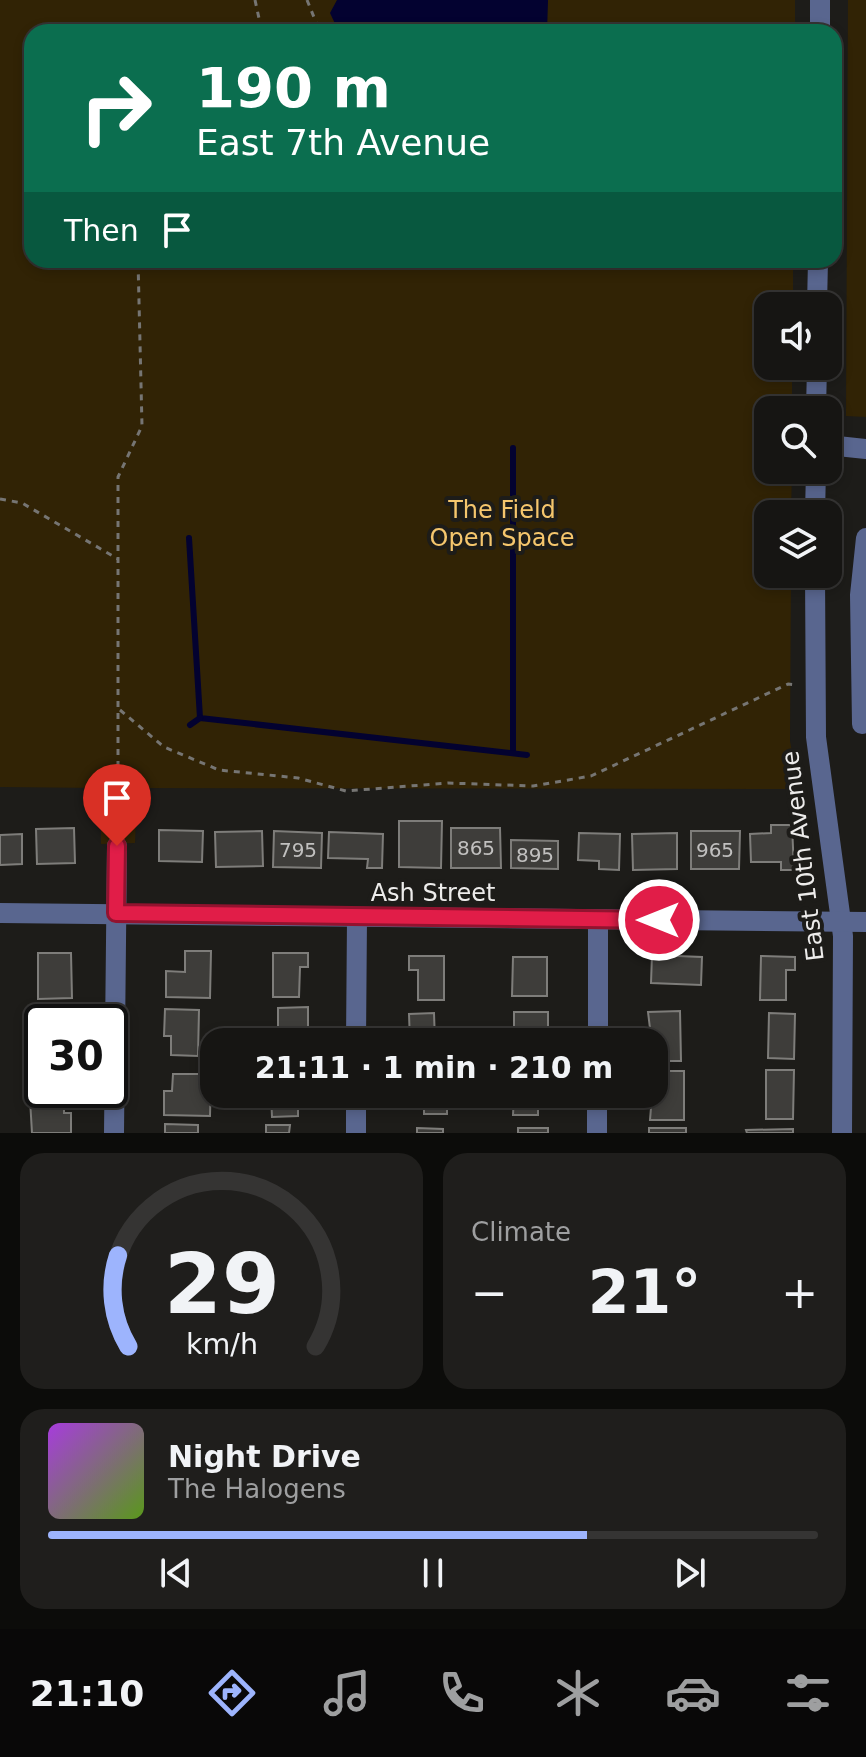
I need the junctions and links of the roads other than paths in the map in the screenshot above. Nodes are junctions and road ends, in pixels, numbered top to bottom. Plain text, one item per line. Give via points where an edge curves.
1 (820, 0) edge
2 (820, 24) edge
3 (818, 268) edge
4 (817, 292) edge
5 (842, 446) edge
6 (866, 449) edge
7 (866, 538) edge
8 (815, 588) edge
9 (862, 724) dead end
10 (117, 843) road end
11 (0, 913) edge
12 (116, 913) junction
13 (357, 918) junction
14 (598, 920) junction
15 (841, 921) junction
16 (866, 922) edge
17 (356, 1028) edge
18 (598, 1028) edge
19 (356, 1108) edge
20 (597, 1108) edge
21 (114, 1133) edge
22 (356, 1133) edge
23 (597, 1133) edge
24 (842, 1133) edge

1 - 2 street
3 - 4 street
5 - 6 street
7 - 9 street via 860,595
8 - 15 street, East 10th Avenue via 820,777
10 - 12 street
11 - 12 street, Ash Street
12 - 13 street, Ash Street
12 - 21 street
13 - 14 street, Ash Street
13 - 17 street
14 - 15 street, Ash Street
14 - 18 street
15 - 16 street, Ash Street
15 - 24 street, East 10th Avenue
19 - 22 street
20 - 23 street

